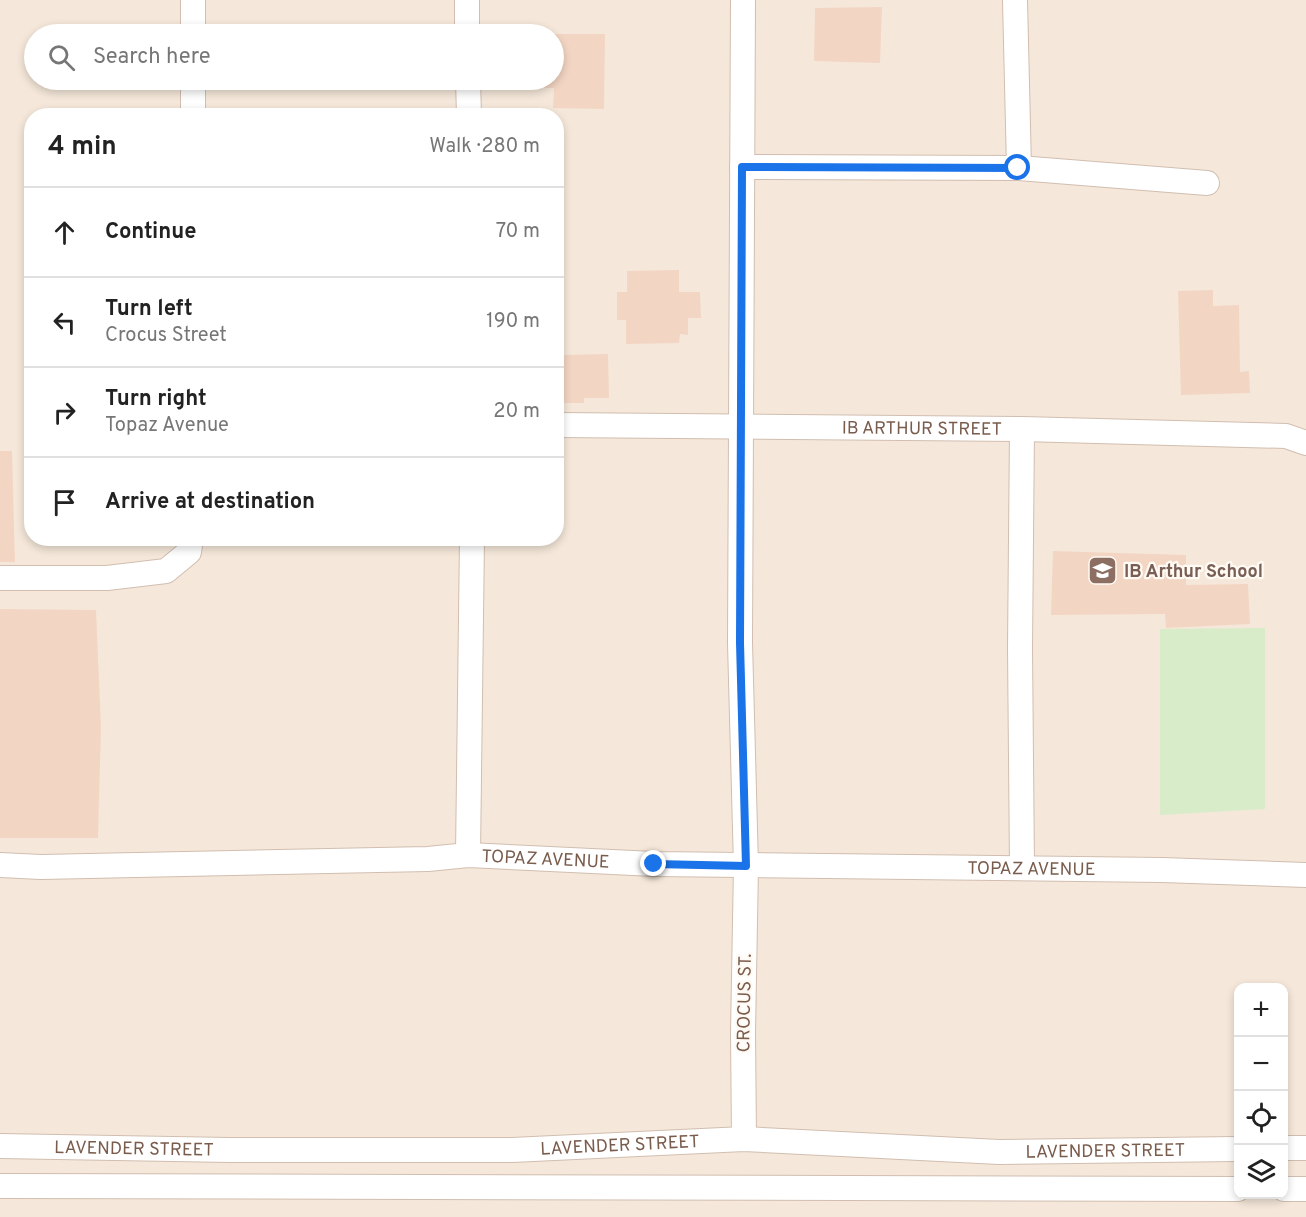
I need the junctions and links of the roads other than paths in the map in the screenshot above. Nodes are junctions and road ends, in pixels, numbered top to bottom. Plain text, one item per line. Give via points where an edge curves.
1 (194, 0) edge
2 (467, 0) edge
3 (743, 0) edge
4 (1015, 0) edge
5 (193, 24) edge
6 (468, 24) edge
7 (193, 90) edge
8 (468, 90) edge
9 (193, 108) edge
10 (469, 108) edge
11 (742, 167) junction
12 (1018, 168) junction
13 (1207, 183) dead end
14 (564, 424) edge
15 (741, 427) junction
16 (1022, 429) junction
17 (1296, 439) edge
18 (190, 546) edge
19 (472, 546) edge
20 (0, 578) edge
21 (468, 855) junction
22 (0, 865) edge
23 (746, 866) junction
24 (1022, 868) junction
25 (1306, 875) edge
26 (744, 1139) junction
27 (0, 1146) edge
28 (1288, 1148) edge
29 (1306, 1148) edge
30 (1234, 1149) edge
31 (0, 1186) edge
32 (1234, 1189) edge
33 (1288, 1189) edge
34 (1306, 1189) edge

1 - 5 street
2 - 6 street
3 - 11 street, CROCUS ST.
4 - 12 street
7 - 9 street
8 - 10 street
11 - 12 street
11 - 15 street, CROCUS ST.
12 - 13 street
14 - 15 street, IB ARTHUR STREET
15 - 16 street, IB ARTHUR STREET
15 - 23 street, CROCUS ST. via 740,643
16 - 17 street, IB ARTHUR STREET
16 - 24 street
18 - 20 street via 189,552 166,571 107,578
19 - 21 street
21 - 22 street, TOPAZ AVENUE via 64,867
21 - 23 street, TOPAZ AVENUE
23 - 24 street, TOPAZ AVENUE
23 - 26 street, CROCUS ST.
24 - 25 street, TOPAZ AVENUE
26 - 27 street, LAVENDER STREET via 512,1150
26 - 30 street, LAVENDER STREET via 999,1152
28 - 29 street
31 - 32 street, LAVENDER STREET
33 - 34 street

